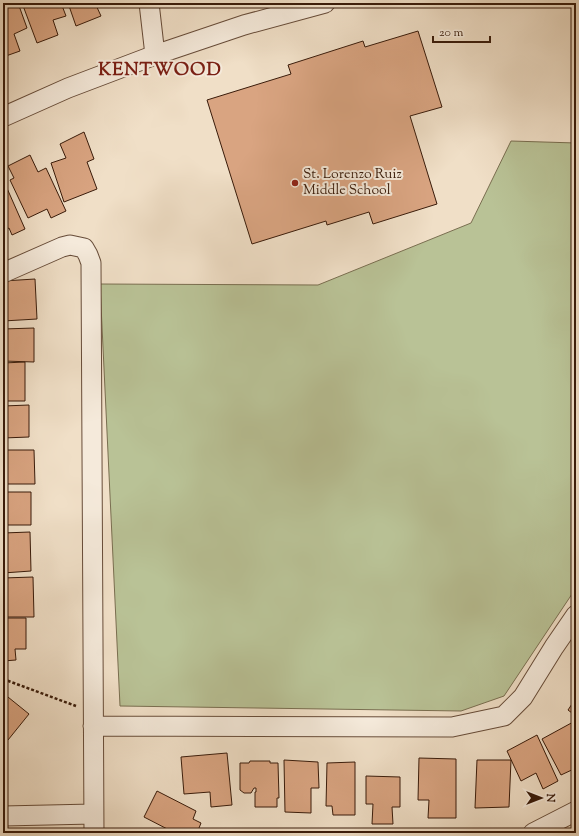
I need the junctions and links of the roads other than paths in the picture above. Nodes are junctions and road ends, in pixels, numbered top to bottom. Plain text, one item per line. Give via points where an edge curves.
1 (149, 3) edge
2 (325, 3) edge
3 (155, 55) junction
4 (3, 117) edge
5 (3, 273) edge
6 (576, 616) edge
7 (92, 719) junction
8 (576, 811) edge
9 (93, 814) junction
10 (3, 816) edge
11 (94, 833) edge
12 (533, 833) edge

1 - 3 street
2 - 3 street via 244,25
3 - 4 street via 68,88
5 - 7 street via 70,245 84,248 91,263
6 - 7 street via 523,697 504,716 452,727
7 - 9 street
8 - 12 street
9 - 10 street
9 - 11 street

